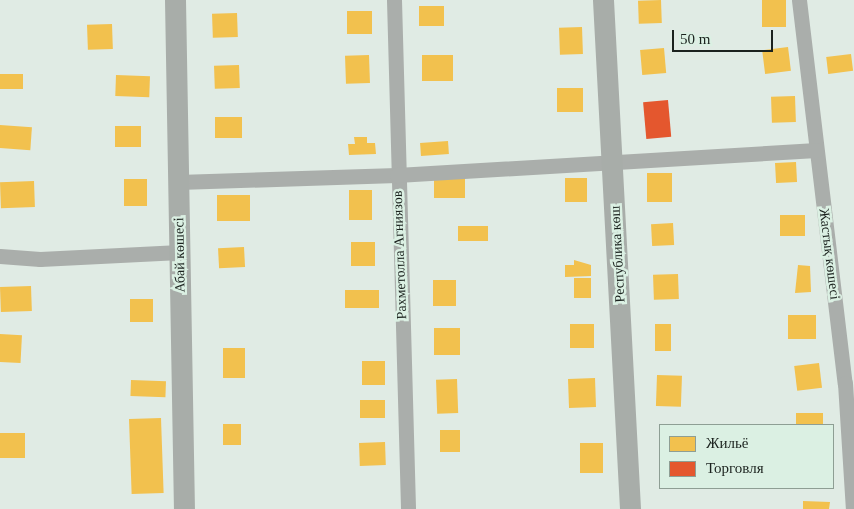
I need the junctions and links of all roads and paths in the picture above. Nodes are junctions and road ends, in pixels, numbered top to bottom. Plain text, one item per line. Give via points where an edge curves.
1 (175, 0) edge
2 (394, 0) edge
3 (603, 0) edge
4 (799, 0) edge
5 (816, 150) junction
6 (613, 163) junction
7 (397, 175) junction
8 (178, 182) junction
9 (180, 252) junction
10 (0, 256) edge
11 (184, 509) edge
12 (408, 509) edge
13 (630, 509) edge
14 (853, 509) edge

1 - 8 main road, Абай көшесі
2 - 7 street, Рахметолла Агниязов
3 - 6 main road, Республика көш
4 - 5 street, Жастық көшесі
5 - 6 street
5 - 14 street, Жастық көшесі via 845,383
6 - 7 street
6 - 13 main road, Республика көш
7 - 8 street
7 - 12 street, Рахметолла Агниязов
8 - 9 main road, Абай көшесі
9 - 10 street via 40,259
9 - 11 main road, Абай көшесі

